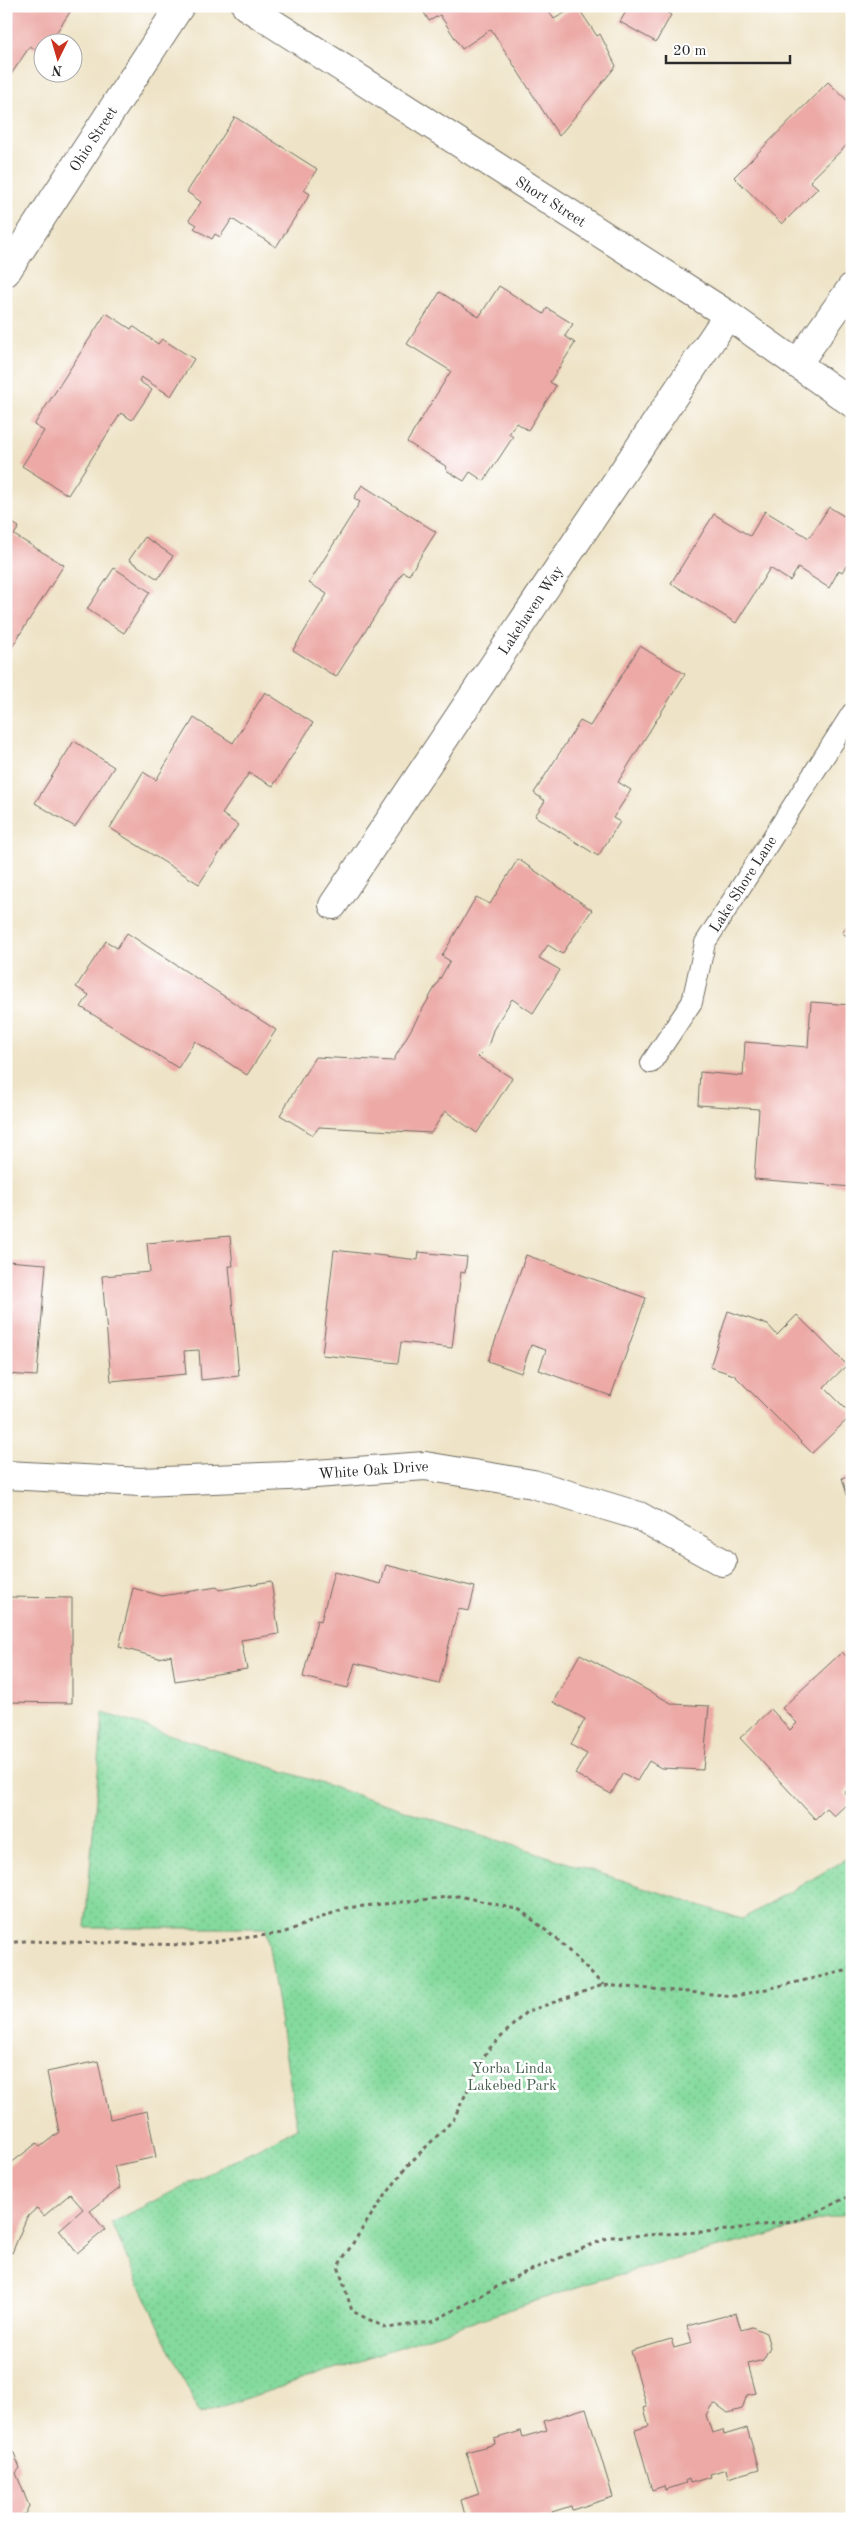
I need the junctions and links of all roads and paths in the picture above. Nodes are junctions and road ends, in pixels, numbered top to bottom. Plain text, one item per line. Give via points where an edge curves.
1 (180, 6) edge
2 (246, 6) edge
3 (6, 272) edge
4 (852, 287) edge
5 (728, 316) junction
6 (797, 364) junction
7 (852, 403) edge
8 (852, 713) edge
9 (333, 905) dead end
10 (651, 1064) dead end
11 (6, 1475) edge
12 (722, 1562) dead end
13 (6, 1943) edge
14 (852, 1966) edge
15 (603, 1985) junction
16 (852, 2195) edge

1 - 3 street, Ohio Street
2 - 5 street, Short Street
4 - 6 street
5 - 6 street, Short Street
5 - 9 street, Lakehaven Way
6 - 7 street, Short Street
8 - 10 lane, Lake Shore Lane via 705,944 692,1002
11 - 12 street, White Oak Drive via 141,1482 425,1466 533,1484 639,1516
13 - 15 path via 190,1945 283,1933 345,1908 459,1896 520,1910 558,1940
14 - 15 path via 845,1971 736,1996
15 - 16 path via 526,2012 487,2051 453,2120 408,2166 338,2266 352,2311 386,2328 432,2322 519,2276 610,2238 719,2231 799,2220

